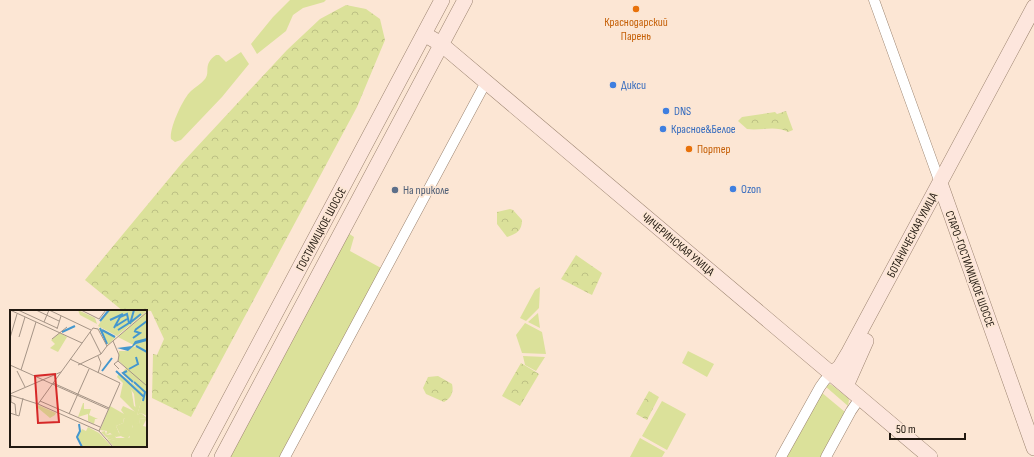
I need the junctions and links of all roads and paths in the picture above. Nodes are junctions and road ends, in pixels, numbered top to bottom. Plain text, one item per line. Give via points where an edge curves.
1 (442, 0) edge
2 (465, 0) edge
3 (874, 0) edge
4 (1034, 8) edge
5 (1034, 29) edge
6 (424, 34) junction
7 (441, 44) junction
8 (486, 82) junction
9 (942, 190) junction
10 (832, 374) junction
11 (846, 386) junction
12 (860, 398) junction
13 (1034, 448) edge
14 (199, 457) edge
15 (222, 457) edge
16 (286, 457) edge
17 (781, 457) edge
18 (826, 457) edge
19 (930, 457) edge

1 - 6 street, ГОСТИЛИЦКОЕ ШОССЕ
2 - 7 street, ГОСТИЛИЦКОЕ ШОССЕ
3 - 9 street, СТАРО-ГОСТИЛИЦКОЕ ШОССЕ
4 - 9 street, БОТАНИЧЕСКАЯ УЛИЦА
5 - 9 street, БОТАНИЧЕСКАЯ УЛИЦА
6 - 7 street, ЧИЧЕРИНСКАЯ УЛИЦА
6 - 14 street, ГОСТИЛИЦКОЕ ШОССЕ
7 - 8 street, ЧИЧЕРИНСКАЯ УЛИЦА
7 - 15 street, ГОСТИЛИЦКОЕ ШОССЕ
8 - 10 street, ЧИЧЕРИНСКАЯ УЛИЦА
8 - 16 street
9 - 10 street, БОТАНИЧЕСКАЯ УЛИЦА via 849,352 840,367
9 - 11 street, БОТАНИЧЕСКАЯ УЛИЦА
9 - 13 street, СТАРО-ГОСТИЛИЦКОЕ ШОССЕ
10 - 11 street, ЧИЧЕРИНСКАЯ УЛИЦА
10 - 17 street, БОТАНИЧЕСКАЯ УЛИЦА via 820,387
11 - 12 street, ЧИЧЕРИНСКАЯ УЛИЦА
12 - 18 street
12 - 19 street, ЧИЧЕРИНСКАЯ УЛИЦА

